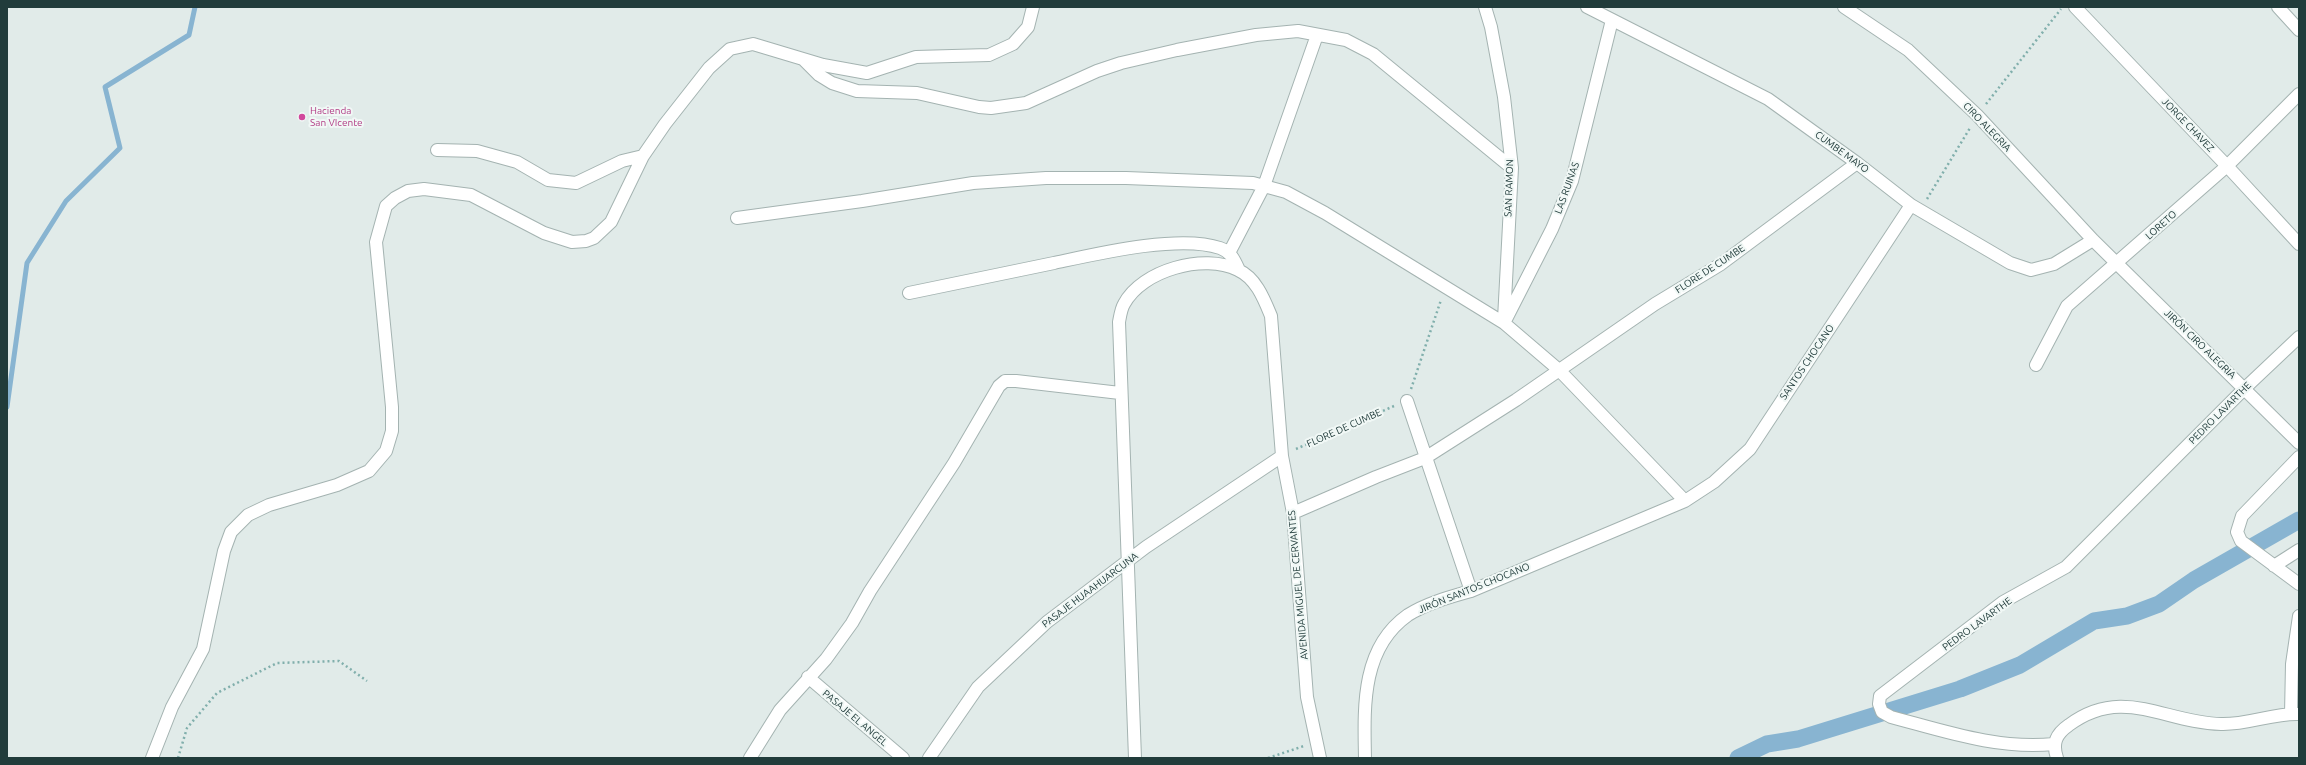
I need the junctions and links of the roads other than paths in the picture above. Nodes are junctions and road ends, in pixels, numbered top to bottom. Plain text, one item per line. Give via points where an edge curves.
1 (1033, 7) edge
2 (1485, 7) edge
3 (1587, 7) edge
4 (1844, 7) edge
5 (2075, 7) edge
6 (2278, 7) edge
7 (1612, 20) junction
8 (2299, 30) edge
9 (1318, 35) junction
10 (802, 58) junction
11 (2299, 94) edge
12 (437, 150) dead end
13 (643, 156) junction
14 (1857, 163) junction
15 (2227, 166) junction
16 (1512, 168) junction
17 (1264, 186) junction
18 (1911, 205) junction
19 (737, 218) dead end
20 (2093, 240) junction
21 (2299, 244) edge
22 (1229, 253) junction
23 (2117, 264) junction
24 (1239, 270) junction
25 (909, 293) dead end
26 (1504, 324) junction
27 (2299, 337) edge
28 (2036, 365) dead end
29 (1559, 370) junction
30 (2245, 388) junction
31 (1120, 393) junction
32 (1407, 401) road end
33 (2299, 443) edge
34 (1282, 456) junction
35 (2299, 457) edge
36 (1425, 458) junction
37 (1685, 501) junction
38 (1293, 513) junction
39 (2299, 550) edge
40 (1128, 563) junction
41 (2274, 566) junction
42 (2299, 584) edge
43 (1471, 591) junction
44 (2299, 616) edge
45 (808, 677) junction
46 (2295, 714) edge
47 (2054, 744) junction
48 (152, 758) edge
49 (750, 758) edge
50 (903, 758) edge
51 (929, 758) edge
52 (1135, 758) edge
53 (1320, 758) edge
54 (1365, 758) edge
55 (2057, 758) edge

1 - 10 street via 1028,27 1013,44 989,56 916,57 867,73 823,65
2 - 16 street, SAN RAMON via 1504,97
3 - 7 street, CUMBE MAYO
4 - 20 street, CIRO ALEGRIA via 1908,50 1977,115
5 - 15 street, JORGE CHAVEZ
6 - 8 street
7 - 14 street, CUMBE MAYO via 1768,99
7 - 26 street, LAS RUINAS via 1572,181 1552,229
9 - 10 street via 1277,32 1177,50 1097,71 1026,103 991,108 918,93 857,91 832,83 819,75
9 - 16 street via 1346,40 1373,54
9 - 17 street
10 - 13 street via 753,44 730,49 709,68 690,91
11 - 15 street, LORETO
12 - 13 street via 478,151 517,162 548,180 576,183 622,161
13 - 48 street via 611,222 594,238 579,243 544,233 471,195 424,188 408,191 386,206 376,242 392,407 392,431 386,451 369,471 337,485 269,505 248,515 231,532 224,551 203,650 172,707
14 - 18 street, CUMBE MAYO
14 - 29 street, FLORE DE CUMBE via 1721,264 1655,304
15 - 21 street, JORGE CHAVEZ
15 - 23 street, LORETO
16 - 26 street, SAN RAMON
17 - 19 street via 1253,183 1192,180 1046,178 973,183
17 - 22 street
17 - 26 street via 1286,192 1325,213
18 - 20 street, CUMBE MAYO via 2010,263 2032,270 2054,264
18 - 37 street, SANTOS CHOCANO via 1750,448 1714,482
20 - 23 street, CIRO ALEGRIA
22 - 24 street
22 - 25 street via 1204,245 1170,244 1122,249
23 - 28 street, LORETO via 2067,306
23 - 30 street, JIRÓN CIRO ALEGRIA
24 - 31 street via 1212,264 1177,267 1153,276 1137,289 1124,304 1119,322
24 - 34 street, AVENIDA MIGUEL DE CERVANTES via 1251,280 1263,296 1271,316
26 - 29 street
27 - 30 street, PEDRO LAVARTHE
29 - 36 street, FLORE DE CUMBE
29 - 37 street
30 - 33 street, JIRÓN CIRO ALEGRIA
30 - 47 street, PEDRO LAVARTHE via 2066,567 2003,602 1880,696 1882,712 1891,716 2010,745
31 - 40 street
31 - 45 street via 1031,383 1005,382 999,386 954,463 870,591 852,623 826,659
32 - 36 street
34 - 38 street, AVENIDA MIGUEL DE CERVANTES
34 - 40 street, PASAJE HUAAHUARCUNA via 1146,547
35 - 41 street via 2242,516 2237,532 2241,541
36 - 38 street, FLORE DE CUMBE
36 - 43 street
37 - 43 street, JIRÓN SANTOS CHOCANO
38 - 53 street, AVENIDA MIGUEL DE CERVANTES via 1307,697
39 - 41 street
40 - 51 street, PASAJE HUAAHUARCUNA via 1047,622 978,687
40 - 52 street
41 - 42 street
43 - 54 street, JIRÓN SANTOS CHOCANO via 1435,602 1409,615 1391,629 1377,649 1369,674 1364,725
44 - 46 street via 2292,664
45 - 49 street via 780,710
45 - 50 street, PASAJE EL ANGEL
46 - 47 street via 2222,724 2202,723 2140,707 2107,707 2081,716 2059,732
47 - 55 street

